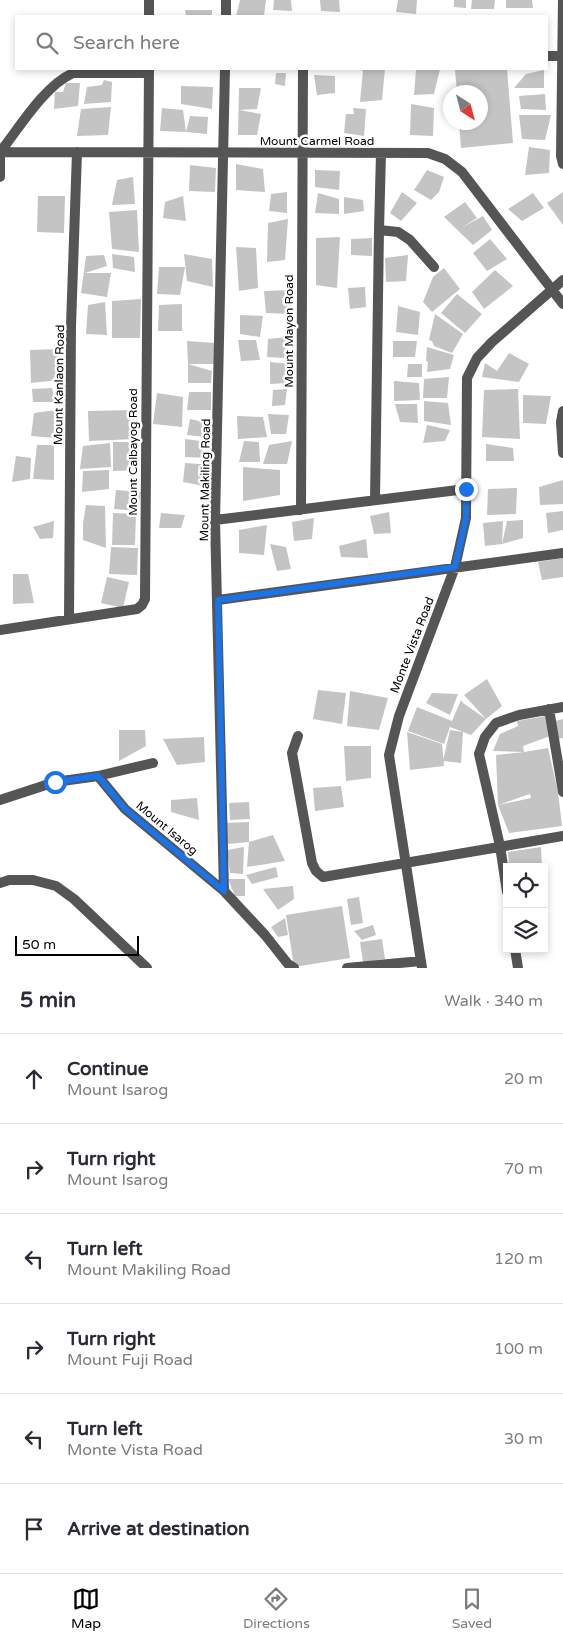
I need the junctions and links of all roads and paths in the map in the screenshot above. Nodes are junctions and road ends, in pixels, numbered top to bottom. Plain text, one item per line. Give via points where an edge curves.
1 (149, 0) edge
2 (226, 0) edge
3 (563, 0) edge
4 (149, 15) edge
5 (226, 15) edge
6 (548, 56) edge
7 (563, 56) edge
8 (225, 70) edge
9 (303, 70) edge
10 (148, 71) edge
11 (0, 152) edge
12 (77, 152) junction
13 (148, 152) junction
14 (224, 153) junction
15 (302, 153) junction
16 (382, 153) junction
17 (563, 164) edge
18 (0, 176) edge
19 (379, 230) junction
20 (434, 267) dead end
21 (563, 280) edge
22 (552, 289) junction
23 (563, 304) edge
24 (563, 411) edge
25 (563, 453) edge
26 (466, 489) junction
27 (375, 500) junction
28 (301, 510) junction
29 (216, 520) junction
30 (563, 553) edge
31 (455, 567) junction
32 (218, 600) junction
33 (69, 619) junction
34 (0, 630) edge
35 (563, 707) edge
36 (549, 709) junction
37 (298, 736) dead end
38 (153, 763) dead end
39 (98, 776) junction
40 (563, 792) edge
41 (0, 800) edge
42 (563, 836) edge
43 (500, 846) junction
44 (406, 862) junction
45 (503, 866) edge
46 (4, 881) edge
47 (224, 891) junction
48 (516, 953) edge
49 (421, 964) edge
50 (147, 968) edge
51 (294, 968) edge
52 (347, 968) edge
53 (518, 968) edge

1 - 4 street
2 - 5 street
3 - 7 street
6 - 7 street
7 - 17 street
8 - 14 street, Mount Makiling Road
9 - 15 street, Mount Mayon Road
10 - 11 street via 73,73 62,78 50,88
10 - 13 street, Mount Calbayog Road
11 - 12 street, Mount Carmel Road
11 - 18 street
12 - 13 street, Mount Carmel Road
12 - 33 street, Mount Kanlaon Road via 71,326
13 - 14 street, Mount Carmel Road
13 - 33 street, Mount Calbayog Road via 145,600 137,609
14 - 15 street, Mount Carmel Road
14 - 29 street, Mount Makiling Road
15 - 16 street, Mount Carmel Road
15 - 28 street, Mount Mayon Road
16 - 19 street
16 - 22 street, Mount Carmel Road via 428,153 445,159 462,172
19 - 20 street via 398,232 410,240
19 - 27 street
21 - 22 street, Monte Vista Road
22 - 23 street, Mount Carmel Road
22 - 26 street, Monte Vista Road via 492,342 477,358 466,378
24 - 25 street
26 - 27 street
26 - 31 street, Monte Vista Road via 466,518
27 - 28 street
28 - 29 street
29 - 32 street, Mount Makiling Road
30 - 31 street
31 - 32 street
31 - 44 street, Monte Vista Road via 399,716 389,755
32 - 47 street, Mount Makiling Road
33 - 34 street, Mount Calbayog Road
35 - 36 street
36 - 40 street
36 - 43 street via 496,723 485,737 479,754
37 - 44 street via 292,753 312,863 316,870 323,876
38 - 39 street
39 - 41 street via 55,782
39 - 47 street, Mount Isarog via 125,809
42 - 43 street
43 - 44 street
43 - 45 street
44 - 49 street, Monte Vista Road
46 - 50 street via 33,880 56,886
47 - 51 street, Mount Isarog
48 - 53 street
49 - 52 street

